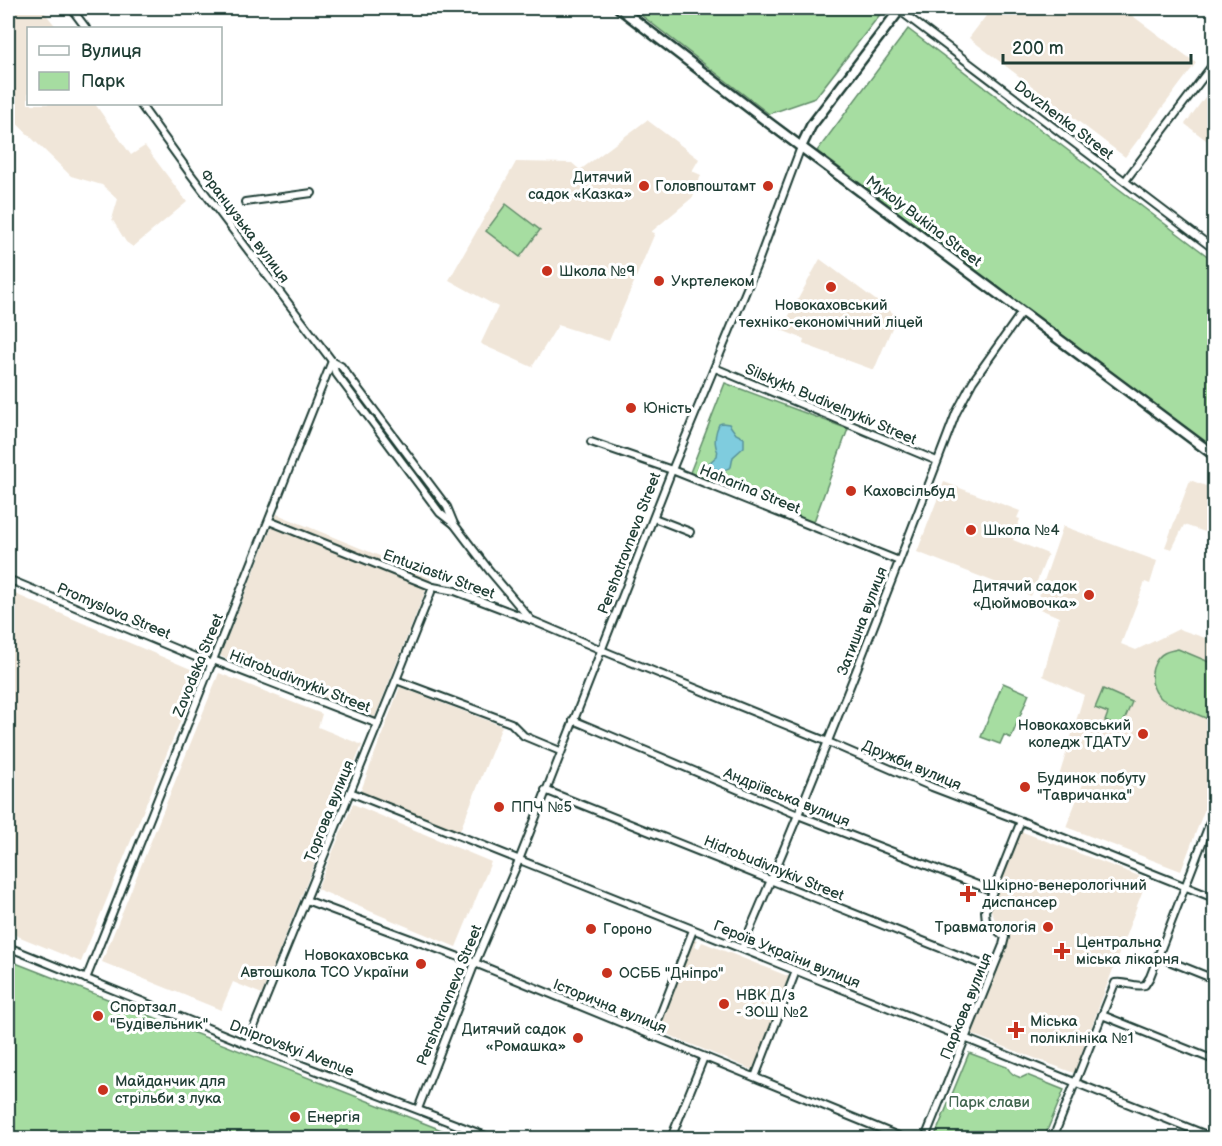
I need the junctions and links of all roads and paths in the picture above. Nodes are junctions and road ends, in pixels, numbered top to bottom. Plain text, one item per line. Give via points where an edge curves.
1 (71, 8) edge
2 (619, 8) edge
3 (900, 9) edge
4 (85, 27) edge
5 (1215, 63) edge
6 (141, 105) edge
7 (801, 147) junction
8 (1125, 181) junction
9 (312, 193) dead end
10 (245, 202) dead end
11 (1215, 249) edge
12 (1022, 312) junction
13 (332, 361) junction
14 (715, 368) junction
15 (591, 442) dead end
16 (1215, 454) edge
17 (937, 461) junction
18 (672, 470) junction
19 (654, 518) junction
20 (268, 521) junction
21 (690, 532) dead end
22 (899, 561) junction
23 (8, 579) edge
24 (433, 587) junction
25 (531, 620) junction
26 (601, 650) junction
27 (212, 662) junction
28 (396, 680) junction
29 (573, 720) junction
30 (378, 724) junction
31 (828, 742) junction
32 (560, 751) junction
33 (545, 790) junction
34 (350, 792) junction
35 (1215, 813) edge
36 (798, 815) junction
37 (1021, 821) junction
38 (519, 860) junction
39 (772, 880) junction
40 (1185, 887) junction
41 (993, 891) junction
42 (1215, 898) edge
43 (306, 900) junction
44 (693, 930) junction
45 (8, 947) edge
46 (742, 948) junction
47 (1158, 957) junction
48 (475, 963) junction
49 (993, 969) junction
50 (796, 971) junction
51 (86, 979) junction
52 (1215, 980) edge
53 (1102, 1015) junction
54 (652, 1036) junction
55 (965, 1040) junction
56 (247, 1044) junction
57 (704, 1057) junction
58 (1215, 1060) edge
59 (755, 1077) junction
60 (1075, 1082) junction
61 (418, 1109) junction
62 (491, 1138) edge
63 (671, 1138) edge
64 (903, 1138) edge
65 (925, 1138) edge
66 (1053, 1138) edge
67 (1215, 1138) edge

1 - 4 street
2 - 7 street, Mykoly Bukina Street
3 - 7 street, Pershotravneva Street via 811,126
3 - 8 street, Dovzhenka Street
5 - 8 street
6 - 13 street, Французька вулиця
7 - 12 street, Mykoly Bukina Street
7 - 14 street, Pershotravneva Street
8 - 11 street, Dovzhenka Street
9 - 10 street
12 - 16 street, Mykoly Bukina Street
12 - 17 street, Затишна вулиця via 973,381
13 - 20 street, Zavodska Street
13 - 25 street, Французька вулиця via 341,366 447,507 454,524
14 - 17 street, Silskykh Budivelnykiv Street
14 - 18 street, Pershotravneva Street
15 - 18 street, Haharina Street
17 - 22 street, Затишна вулиця
18 - 19 street, Pershotravneva Street
18 - 22 street, Haharina Street
19 - 21 street
19 - 26 street, Pershotravneva Street
20 - 24 street, Entuziastiv Street
20 - 27 street, Zavodska Street
22 - 31 street, Затишна вулиця
23 - 27 street, Promyslova Street
24 - 25 street, Entuziastiv Street via 455,591
24 - 28 street, Торгова вулиця
25 - 26 street, Entuziastiv Street
26 - 29 street, Pershotravneva Street
26 - 31 street, Дружби вулиця
27 - 30 street, Hidrobudivnykiv Street
27 - 51 street, Zavodska Street
28 - 30 street, Торгова вулиця
28 - 32 street via 511,723 524,736
29 - 32 street, Pershotravneva Street
29 - 36 street, Андріївська вулиця
30 - 34 street, Торгова вулиця
31 - 36 street, Затишна вулиця
31 - 37 street, Дружби вулиця
32 - 33 street, Pershotravneva Street
33 - 38 street, Pershotravneva Street
33 - 39 street, Hidrobudivnykiv Street
34 - 38 street, Героїв України вулиця
34 - 43 street, Торгова вулиця
35 - 40 street
36 - 39 street, Затишна вулиця
36 - 41 street, Андріївська вулиця
37 - 40 street, Дружби вулиця
37 - 41 street, Паркова вулиця
38 - 44 street, Героїв України вулиця
38 - 48 street, Pershotravneva Street
39 - 46 street, Затишна вулиця
39 - 49 street, Hidrobudivnykiv Street
40 - 42 street, Дружби вулиця
40 - 47 street
41 - 49 street, Паркова вулиця via 985,911 986,921 1005,937
43 - 48 street, Історична вулиця
43 - 56 street, Торгова вулиця
44 - 46 street, Героїв України вулиця
44 - 54 street
45 - 51 street, Dniprovskyi Avenue
46 - 50 street, Героїв України вулиця
47 - 52 street
47 - 53 street via 1145,985 1115,983
48 - 54 street, Історична вулиця
48 - 61 street, Pershotravneva Street
49 - 55 street, Паркова вулиця
50 - 55 street, Героїв України вулиця
50 - 59 street
51 - 56 street, Dniprovskyi Avenue
53 - 58 street
53 - 60 street
54 - 57 street, Історична вулиця
55 - 60 street, Героїв України вулиця
55 - 65 street, Паркова вулиця
56 - 61 street, Dniprovskyi Avenue
57 - 59 street, Історична вулиця
57 - 63 street
59 - 64 street, Історична вулиця
60 - 66 street
60 - 67 street, Героїв України вулиця
61 - 62 street, Dniprovskyi Avenue

